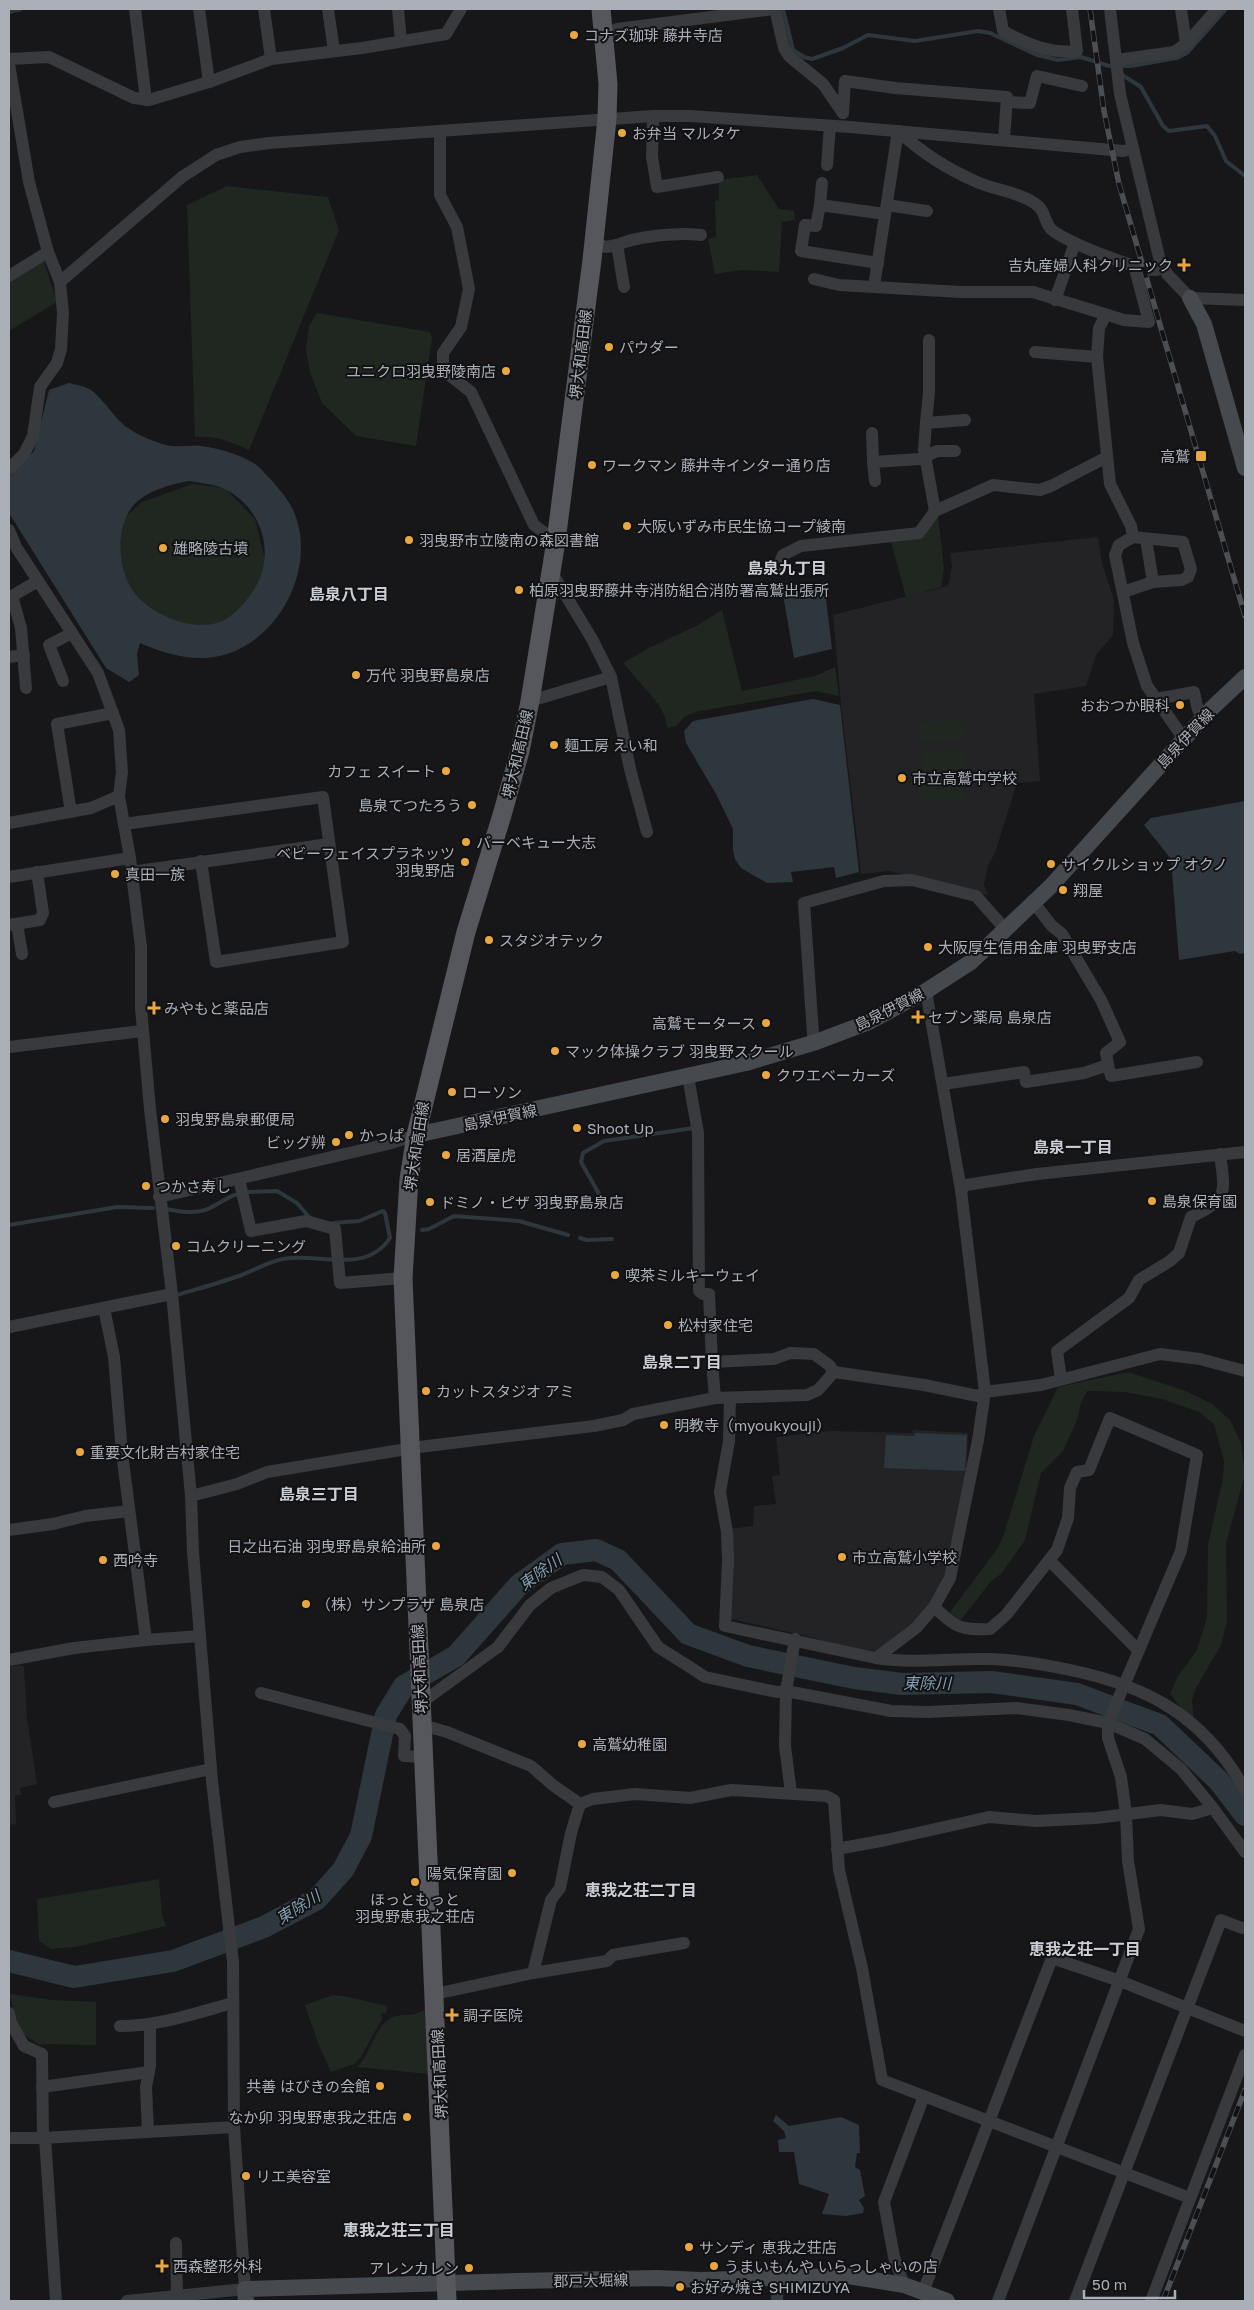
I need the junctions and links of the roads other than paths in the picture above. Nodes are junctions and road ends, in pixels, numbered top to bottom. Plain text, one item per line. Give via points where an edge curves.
1 (135, 9) edge
2 (199, 9) edge
3 (264, 9) edge
4 (328, 9) edge
5 (398, 9) edge
6 (460, 9) edge
7 (601, 9) edge
8 (774, 9) edge
9 (999, 9) edge
10 (1072, 9) edge
11 (1110, 9) edge
12 (1181, 9) edge
13 (1217, 9) edge
14 (679, 14) edge
15 (604, 34) junction
16 (401, 41) junction
17 (1186, 44) junction
18 (334, 50) junction
19 (9, 58) edge
20 (271, 59) junction
21 (1117, 60) junction
22 (9, 64) edge
23 (209, 82) junction
24 (1082, 86) dead end
25 (146, 100) junction
26 (1007, 102) junction
27 (842, 113) junction
28 (653, 116) junction
29 (607, 119) junction
30 (830, 126) junction
31 (850, 126) junction
32 (440, 131) junction
33 (898, 131) junction
34 (1004, 139) junction
35 (1132, 150) junction
36 (827, 165) dead end
37 (718, 177) dead end
38 (822, 183) dead end
39 (820, 205) junction
40 (886, 210) junction
41 (927, 211) dead end
42 (701, 235) dead end
43 (594, 243) junction
44 (1075, 243) junction
45 (617, 245) junction
46 (48, 252) junction
47 (878, 263) junction
48 (1134, 266) junction
49 (1162, 267) junction
50 (9, 276) edge
51 (814, 279) dead end
52 (60, 282) junction
53 (874, 286) junction
54 (624, 288) dead end
55 (1190, 298) junction
56 (1055, 300) junction
57 (1245, 300) edge
58 (1106, 315) junction
59 (929, 340) dead end
60 (1035, 352) dead end
61 (1098, 356) junction
62 (965, 420) dead end
63 (926, 423) junction
64 (872, 434) dead end
65 (955, 450) dead end
66 (1107, 457) junction
67 (926, 458) junction
68 (873, 462) junction
69 (1245, 468) edge
70 (9, 469) edge
71 (875, 482) dead end
72 (936, 510) junction
73 (10, 535) edge
74 (1133, 537) junction
75 (1146, 539) junction
76 (556, 541) junction
77 (778, 568) dead end
78 (551, 571) junction
79 (38, 581) junction
80 (1153, 582) junction
81 (1123, 592) junction
82 (72, 633) junction
83 (24, 655) junction
84 (9, 657) edge
85 (1245, 676) edge
86 (611, 677) junction
87 (62, 681) dead end
88 (26, 688) dead end
89 (1156, 699) junction
90 (530, 701) junction
91 (113, 713) junction
92 (1205, 717) junction
93 (1184, 740) junction
94 (118, 796) junction
95 (71, 812) junction
96 (9, 824) edge
97 (124, 824) junction
98 (647, 832) dead end
99 (329, 844) junction
100 (130, 858) junction
101 (201, 861) junction
102 (36, 872) junction
103 (132, 872) junction
104 (9, 877) edge
105 (1034, 903) junction
106 (13, 924) edge
107 (1006, 930) junction
108 (22, 954) dead end
109 (926, 990) junction
110 (142, 1031) junction
111 (816, 1042) junction
112 (9, 1047) edge
113 (1197, 1062) dead end
114 (1108, 1065) junction
115 (688, 1076) junction
116 (943, 1084) junction
117 (416, 1135) junction
118 (1245, 1152) edge
119 (1220, 1154) junction
120 (239, 1178) junction
121 (961, 1190) junction
122 (158, 1197) junction
123 (402, 1278) junction
124 (172, 1294) junction
125 (104, 1308) junction
126 (9, 1327) edge
127 (712, 1362) junction
128 (1245, 1371) edge
129 (834, 1372) junction
130 (1061, 1379) junction
131 (985, 1392) junction
132 (715, 1398) junction
133 (730, 1398) junction
134 (408, 1448) junction
135 (191, 1496) junction
136 (129, 1510) junction
137 (9, 1530) edge
138 (1049, 1560) junction
139 (934, 1607) junction
140 (200, 1636) junction
141 (146, 1640) junction
142 (795, 1642) junction
143 (1138, 1650) junction
144 (876, 1658) junction
145 (9, 1660) edge
146 (1120, 1683) junction
147 (786, 1691) junction
148 (261, 1693) dead end
149 (421, 1698) junction
150 (1108, 1723) junction
151 (422, 1725) junction
152 (423, 1757) junction
153 (211, 1769) junction
154 (1245, 1790) edge
155 (791, 1793) junction
156 (54, 1802) dead end
157 (580, 1804) junction
158 (1213, 1808) junction
159 (1126, 1814) junction
160 (837, 1849) junction
161 (1245, 1852) edge
162 (1242, 1928) dead end
163 (684, 1943) dead end
164 (534, 1972) junction
165 (1120, 1981) junction
166 (435, 1994) junction
167 (233, 2003) junction
168 (1186, 2008) junction
169 (9, 2013) edge
170 (150, 2024) junction
171 (120, 2026) dead end
172 (1245, 2031) edge
173 (1245, 2055) edge
174 (149, 2072) junction
175 (42, 2087) junction
176 (924, 2096) junction
177 (990, 2121) junction
178 (234, 2127) junction
179 (148, 2132) junction
180 (9, 2138) edge
181 (44, 2138) junction
182 (1058, 2147) junction
183 (1124, 2173) junction
184 (1190, 2198) junction
185 (176, 2243) dead end
186 (778, 2278) junction
187 (904, 2285) junction
188 (447, 2292) edge
189 (924, 2292) junction
190 (246, 2295) edge
191 (177, 2296) junction
192 (145, 2300) edge
193 (56, 2301) edge
194 (127, 2301) edge
195 (777, 2301) edge
196 (947, 2301) edge
197 (998, 2301) edge
198 (1075, 2301) edge
199 (1151, 2301) edge

1 - 25 street
2 - 23 street
3 - 20 street
4 - 18 street
5 - 16 street
6 - 16 street via 446,34
7 - 15 main road, 堺大和高田線
8 - 14 street
8 - 27 street via 789,56 823,84
9 - 10 street via 1003,30 1024,42 1060,53 1077,51
11 - 21 street
12 - 17 street
13 - 17 street
14 - 15 street
15 - 29 main road, 堺大和高田線
16 - 18 street
17 - 21 street via 1174,52
18 - 20 street
19 - 25 street via 49,57 134,98
20 - 23 street
21 - 35 street via 1120,94
22 - 46 street via 29,182
23 - 25 street
24 - 26 street via 1037,76 1030,103
26 - 27 street via 1007,96 845,81
26 - 34 street
27 - 31 street
28 - 29 street
28 - 30 street
28 - 37 street via 652,157 657,187
29 - 32 street
29 - 43 main road, 堺大和高田線
30 - 31 street
30 - 36 street
31 - 33 street
32 - 52 street via 269,143 240,147 216,155 182,178
32 - 76 street via 440,195 457,227 469,290 461,327 443,353 443,370 470,392 534,525
33 - 34 street
33 - 40 street
33 - 44 street via 935,160 978,182 1041,206 1051,228
34 - 35 street
35 - 49 street
38 - 39 street
39 - 40 street
39 - 47 street via 816,226 805,224 801,251
40 - 41 street
40 - 47 street
42 - 45 street via 666,235
43 - 45 street via 606,247
43 - 76 main road, 堺大和高田線
44 - 48 street
44 - 56 street
45 - 54 street
46 - 50 street
46 - 52 street
47 - 53 street
48 - 49 street via 1156,270
48 - 58 street via 1148,322 1136,323
49 - 55 street
51 - 53 street via 839,285
52 - 70 street via 63,313 61,349 57,363 40,387 33,436 24,454
53 - 56 street via 961,292 1033,292
55 - 57 street
55 - 69 main road via 1204,324
56 - 58 street
58 - 61 street via 1099,328
59 - 63 street
60 - 61 street
61 - 66 street
62 - 63 street
63 - 67 street
64 - 68 street
65 - 67 street via 937,452
66 - 72 street via 1040,490 993,485
66 - 74 street via 1110,484 1131,526
67 - 68 street
67 - 72 street
68 - 71 street
72 - 77 street via 920,533 801,546 783,555
73 - 79 street
74 - 75 street
74 - 81 street via 1119,545 1115,555
75 - 80 street
75 - 80 street via 1183,542 1190,569 1188,577 1182,580
76 - 78 main road, 堺大和高田線
78 - 86 street
78 - 90 main road, 堺大和高田線
79 - 82 street
79 - 83 street via 12,596
80 - 81 street
81 - 89 street via 1133,643 1147,686
82 - 87 street via 49,645
82 - 91 street via 98,673
83 - 84 street
83 - 88 street
85 - 92 main road, 島泉伊賀線
86 - 90 street
86 - 98 street
89 - 92 street via 1194,692 1198,710
89 - 93 street
90 - 117 main road, 堺大和高田線 via 502,815 461,950
91 - 94 street via 119,730 122,772
91 - 95 street via 57,724
92 - 93 main road, 島泉伊賀線
93 - 105 main road, 島泉伊賀線
94 - 95 street via 91,808
94 - 97 street
95 - 96 street
97 - 99 street via 323,797
97 - 100 street
99 - 101 street
99 - 101 street via 343,942 216,962
100 - 102 street
100 - 103 street
101 - 103 street
102 - 104 street
102 - 106 street via 43,912 40,920
103 - 110 street via 141,947
105 - 107 main road, 島泉伊賀線
105 - 114 street via 1062,934 1101,1000 1120,1042 1106,1053
106 - 108 street
107 - 109 main road, 島泉伊賀線 via 971,962
107 - 111 street via 976,896 912,880 884,881 804,903
109 - 111 main road, 島泉伊賀線 via 869,1022
109 - 116 street
110 - 112 street
110 - 122 street
111 - 115 main road, 島泉伊賀線
113 - 114 street via 1111,1076
114 - 116 street via 1084,1073 1026,1082 1024,1072
115 - 117 main road, 島泉伊賀線
115 - 127 street via 698,1133 699,1291 709,1294
116 - 121 street
117 - 120 street
117 - 123 main road, 堺大和高田線 via 409,1179
118 - 119 street
119 - 121 street via 1037,1174 966,1185
119 - 130 street via 1224,1186 1221,1198 1212,1208 1191,1217 1179,1253 1139,1280 1129,1298 1056,1351
120 - 122 street
120 - 123 street via 251,1231 306,1222 335,1229 340,1283
121 - 131 street
122 - 124 street
123 - 134 main road, 堺大和高田線
124 - 125 street
124 - 135 street
125 - 126 street
125 - 136 street via 114,1357
127 - 129 street via 814,1354
127 - 132 street
128 - 130 street via 1200,1359 1160,1354
129 - 131 street via 978,1396
129 - 133 street via 818,1390 807,1395
130 - 131 street via 1041,1385
131 - 139 street via 950,1578
132 - 133 street
132 - 134 street via 633,1414 623,1420 594,1426
133 - 142 street via 729,1440 720,1492 727,1532 725,1626
134 - 135 street via 267,1472
134 - 149 main road, 堺大和高田線
135 - 140 street
136 - 137 street
136 - 141 street
138 - 139 street via 1006,1615 990,1629 963,1629
138 - 143 street
138 - 143 street via 1057,1550 1068,1518 1070,1488 1077,1472 1089,1470 1110,1418 1197,1455 1181,1551
139 - 144 street via 916,1628
140 - 141 street
140 - 153 street
141 - 145 street
142 - 144 street
142 - 147 street
143 - 146 street
144 - 146 street via 904,1662 1016,1660
146 - 150 street
146 - 154 street via 1154,1696 1176,1710 1219,1750
147 - 149 street via 777,1692 705,1676 658,1647 619,1590 602,1576 584,1575 551,1588 530,1605 498,1647
147 - 150 street via 891,1711 1016,1708
147 - 155 street via 784,1746
148 - 152 street via 400,1730 405,1736 404,1756
149 - 151 main road, 堺大和高田線
150 - 158 street via 1145,1739 1181,1768
150 - 159 street via 1108,1738 1121,1777
151 - 152 main road, 堺大和高田線
151 - 157 street via 531,1766
152 - 166 main road, 堺大和高田線
153 - 156 street
153 - 167 street via 233,1962
155 - 157 street via 731,1790 690,1798 635,1794 593,1799
155 - 160 street via 826,1796 834,1800
157 - 164 street via 560,1888 550,1900
158 - 159 street via 1192,1814 1161,1810
158 - 161 street
159 - 160 street via 1036,1821 989,1817
159 - 165 street via 1128,1861 1139,1929
160 - 176 street via 838,1870 862,1968 882,2080
162 - 168 street via 1221,1920
163 - 164 street via 614,1955 607,1961
164 - 166 street
165 - 168 street
165 - 177 street via 1052,1958
165 - 182 street
166 - 188 main road, 堺大和高田線
167 - 170 street
167 - 178 street
168 - 172 street
168 - 183 street
169 - 175 street via 24,2046 42,2054
170 - 171 street
170 - 174 street
173 - 184 street
174 - 175 street
174 - 179 street via 146,2087
175 - 181 street
176 - 177 street
176 - 187 street via 884,2202 894,2257
177 - 182 street
177 - 189 street
178 - 179 street
178 - 190 street
179 - 181 street
180 - 181 street
181 - 193 street
182 - 183 street
182 - 197 street
183 - 184 street
183 - 198 street
184 - 199 street
185 - 191 street
186 - 187 main road, 郡戸大堀線 via 848,2276
186 - 188 main road, 郡戸大堀線
186 - 195 street
187 - 189 main road, 郡戸大堀線
188 - 190 main road, 郡戸大堀線
189 - 196 main road, 郡戸大堀線
190 - 191 street
191 - 192 street
192 - 194 street

